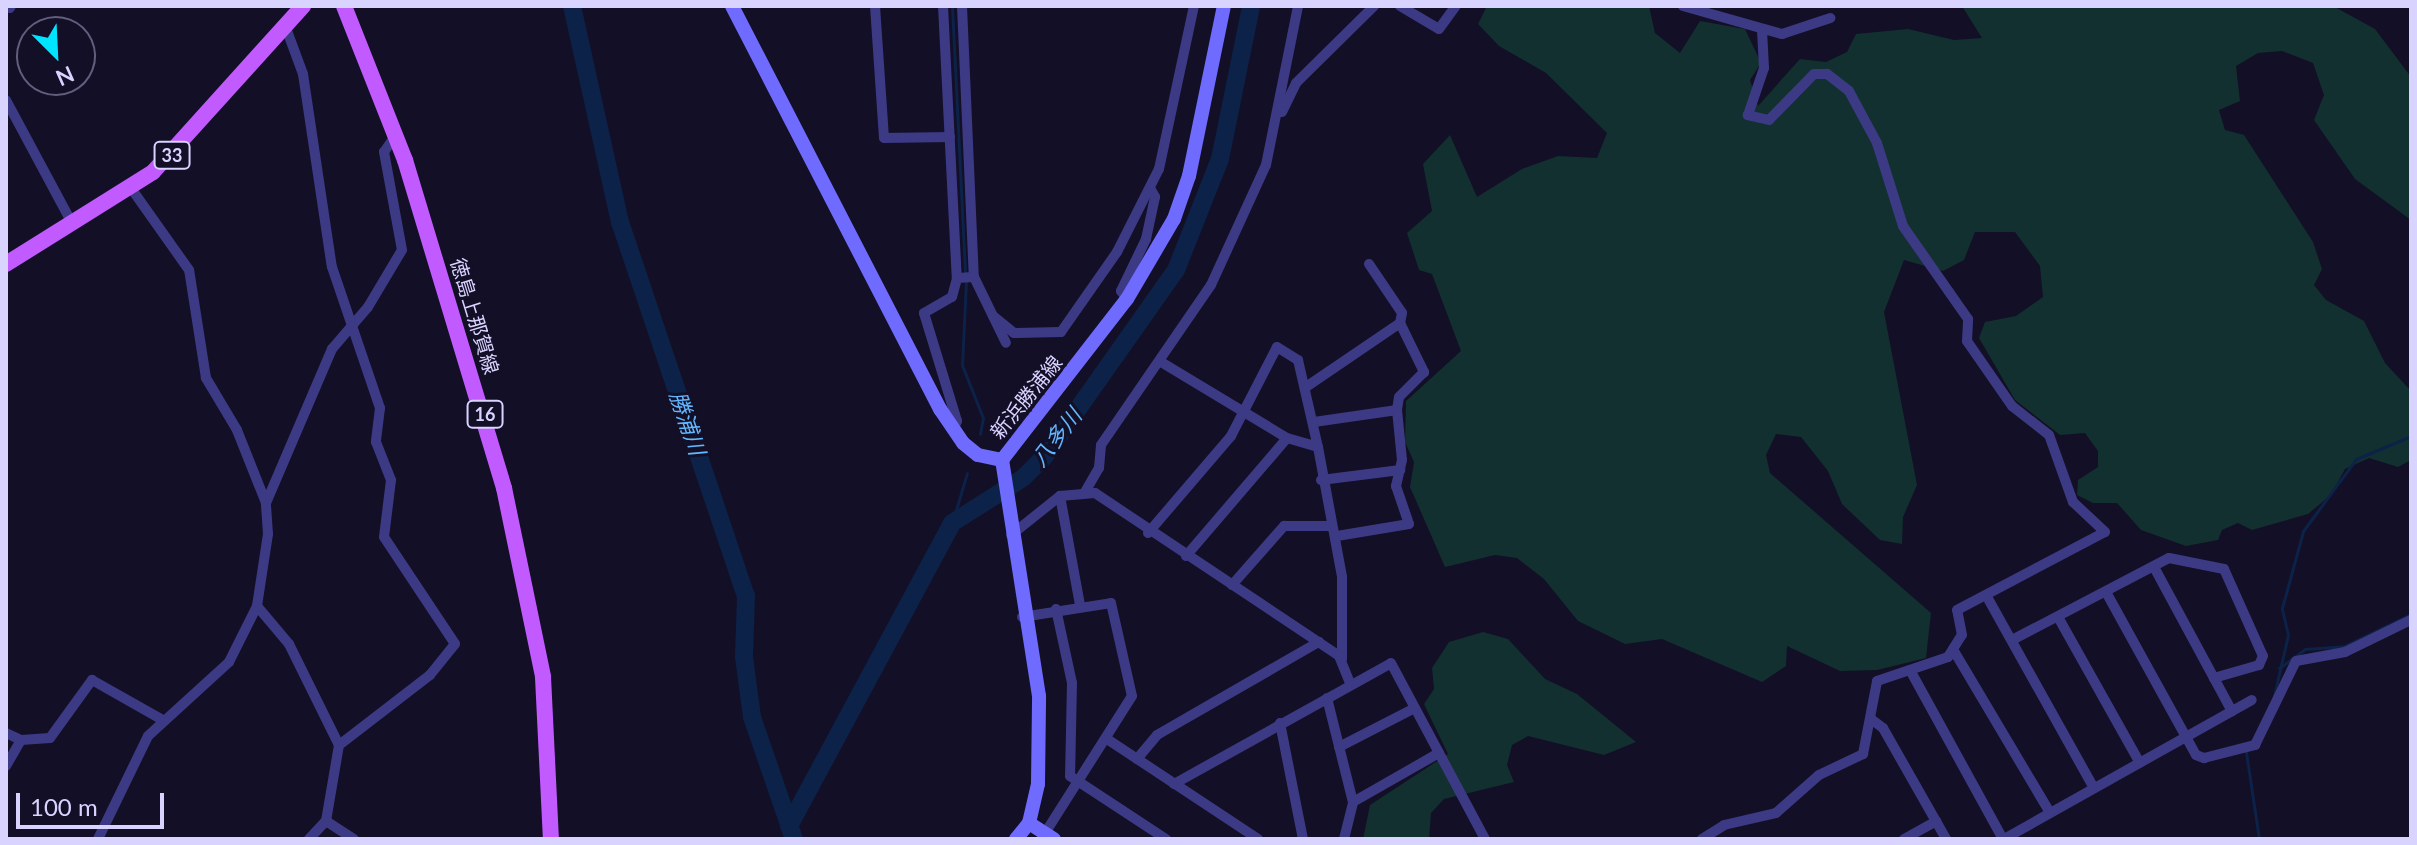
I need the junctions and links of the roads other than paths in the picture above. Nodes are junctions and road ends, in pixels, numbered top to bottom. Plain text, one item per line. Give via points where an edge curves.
1 (344, 6) edge
2 (732, 6) edge
3 (875, 6) edge
4 (943, 6) edge
5 (962, 6) edge
6 (1194, 6) edge
7 (1224, 6) edge
8 (1298, 6) edge
9 (1374, 6) edge
10 (1400, 6) edge
11 (1456, 6) edge
12 (1683, 6) edge
13 (294, 14) edge
14 (1830, 18) dead end
15 (1762, 29) junction
16 (6, 100) edge
17 (1276, 117) junction
18 (395, 136) junction
19 (950, 137) junction
20 (131, 188) junction
21 (1150, 188) junction
22 (72, 223) junction
23 (6, 264) edge
24 (1369, 264) dead end
25 (965, 277) junction
26 (1127, 299) junction
27 (993, 316) junction
28 (1400, 323) junction
29 (349, 328) junction
30 (1006, 343) dead end
31 (1161, 362) junction
32 (1306, 387) junction
33 (1397, 410) junction
34 (1241, 411) junction
35 (1314, 422) junction
36 (953, 430) junction
37 (1287, 438) junction
38 (1318, 447) junction
39 (1002, 463) junction
40 (1400, 470) junction
41 (1321, 480) junction
42 (1085, 492) junction
43 (1060, 496) junction
44 (266, 503) junction
45 (1334, 531) junction
46 (1010, 532) junction
47 (1148, 533) junction
48 (1186, 556) junction
49 (2154, 567) junction
50 (1232, 585) junction
51 (2106, 592) junction
52 (1986, 595) junction
53 (1080, 605) junction
54 (257, 606) junction
55 (1056, 609) junction
56 (1022, 617) junction
57 (2058, 617) junction
58 (2411, 620) edge
59 (2012, 640) junction
60 (1319, 642) junction
61 (1954, 651) junction
62 (1342, 659) junction
63 (1910, 670) junction
64 (2214, 678) junction
65 (1351, 685) junction
66 (1327, 698) junction
67 (2252, 700) dead end
68 (1415, 708) junction
69 (2232, 711) junction
70 (161, 719) junction
71 (1871, 719) junction
72 (1280, 723) junction
73 (6, 733) edge
74 (2187, 737) junction
75 (1107, 739) junction
76 (21, 740) junction
77 (339, 745) junction
78 (1339, 747) junction
79 (1439, 753) junction
80 (1137, 759) junction
81 (2140, 763) junction
82 (6, 766) edge
83 (1078, 782) junction
84 (1174, 784) junction
85 (2094, 788) junction
86 (1353, 802) junction
87 (2050, 813) junction
88 (326, 821) junction
89 (1936, 821) junction
90 (1029, 823) junction
91 (1047, 837) edge
92 (1254, 838) edge
93 (98, 839) edge
94 (309, 839) edge
95 (354, 839) edge
96 (551, 839) edge
97 (1016, 839) edge
98 (1166, 839) edge
99 (1303, 839) edge
100 (1344, 839) edge
101 (1485, 839) edge
102 (1702, 839) edge
103 (1904, 839) edge
104 (1946, 839) edge
105 (2004, 839) edge

1 - 18 main road, 徳島上那賀線 / 16
2 - 36 main road
3 - 19 street via 884,138
4 - 19 street
5 - 25 street
6 - 21 street
7 - 26 main road, 新浜勝浦線 via 1189,176 1174,219
8 - 17 street
9 - 17 street via 1296,83
10 - 11 street via 1439,29
12 - 15 street via 1735,16
13 - 20 main road, 33 via 171,155
13 - 29 street via 332,267
14 - 15 street via 1782,34
15 - 52 street via 1764,68 1748,115 1769,120 1814,74 1827,74 1849,91 1877,143 1903,226 1968,319 1967,341 2012,406 2049,435 2073,502 2105,532
16 - 22 street
17 - 31 street via 1266,165 1222,262
18 - 29 street via 384,152 402,250
18 - 96 main road, 徳島上那賀線 / 16 via 474,378 519,549 543,677
19 - 25 street
20 - 22 main road, 33
20 - 44 street via 189,270 206,378 237,430
21 - 26 street via 1155,197 1146,239 1121,291
21 - 27 street via 1123,243 1061,332 1014,333
22 - 23 main road, 33
24 - 28 street via 1402,313
25 - 27 street
25 - 36 street via 952,297 924,313 936,367 957,421
26 - 39 main road, 新浜勝浦線
27 - 30 street
28 - 32 street
28 - 33 street via 1424,372 1399,397
29 - 44 street via 320,372
29 - 77 street via 380,408 376,442 391,480 384,537 455,644 430,675
31 - 34 street
31 - 42 street via 1101,445 1099,468
32 - 34 street via 1298,360 1277,347
32 - 35 street
33 - 35 street
33 - 40 street
34 - 37 street
34 - 47 street via 1231,436
35 - 38 street
36 - 39 main road via 978,455
37 - 38 street
37 - 48 street
38 - 41 street
39 - 46 main road, 新浜勝浦線
40 - 41 street
40 - 45 street via 1396,486 1409,524
41 - 45 street
42 - 43 street
42 - 47 street
43 - 46 street
43 - 53 street
44 - 54 street via 268,534
45 - 50 street via 1284,526
45 - 62 street
46 - 56 main road, 新浜勝浦線
47 - 48 street
48 - 50 street
49 - 51 street
49 - 64 street
49 - 64 street via 2169,558 2224,569 2263,656 2259,665
50 - 60 street
51 - 57 street
51 - 74 street
52 - 59 street
52 - 61 street via 1957,610 1962,635
53 - 55 street
53 - 75 street via 1111,603 1132,696
54 - 70 street via 229,662
54 - 77 street via 289,644
55 - 56 street
55 - 83 street via 1072,683 1070,776
56 - 90 main road, 新浜勝浦線 via 1039,696 1038,784
57 - 59 street
57 - 81 street
58 - 74 street via 2345,652 2296,661 2270,723 2246,748 2204,758
59 - 85 street
60 - 62 street
60 - 80 street via 1157,735
61 - 63 street
61 - 87 street
62 - 65 street
63 - 71 street via 1877,681
63 - 105 street
64 - 69 street
65 - 66 street
65 - 68 street via 1391,663
66 - 72 street
66 - 78 street
67 - 69 street
68 - 78 street
68 - 79 street
69 - 74 street
70 - 76 street via 127,694 92,680 50,738
70 - 93 street
71 - 89 street via 1883,728
71 - 102 street via 1867,748 1857,758 1819,775 1776,813 1724,825
72 - 84 street
72 - 99 street
73 - 76 street
74 - 81 street
75 - 80 street
75 - 83 street
76 - 82 street
77 - 88 street
78 - 86 street
79 - 86 street
79 - 101 street
80 - 84 street
81 - 85 street
83 - 91 street
83 - 98 street
84 - 92 street
85 - 87 street
86 - 100 street
87 - 105 street
88 - 94 street
88 - 95 street
89 - 103 street
89 - 104 street
90 - 91 main road
90 - 97 main road, 新浜勝浦線

